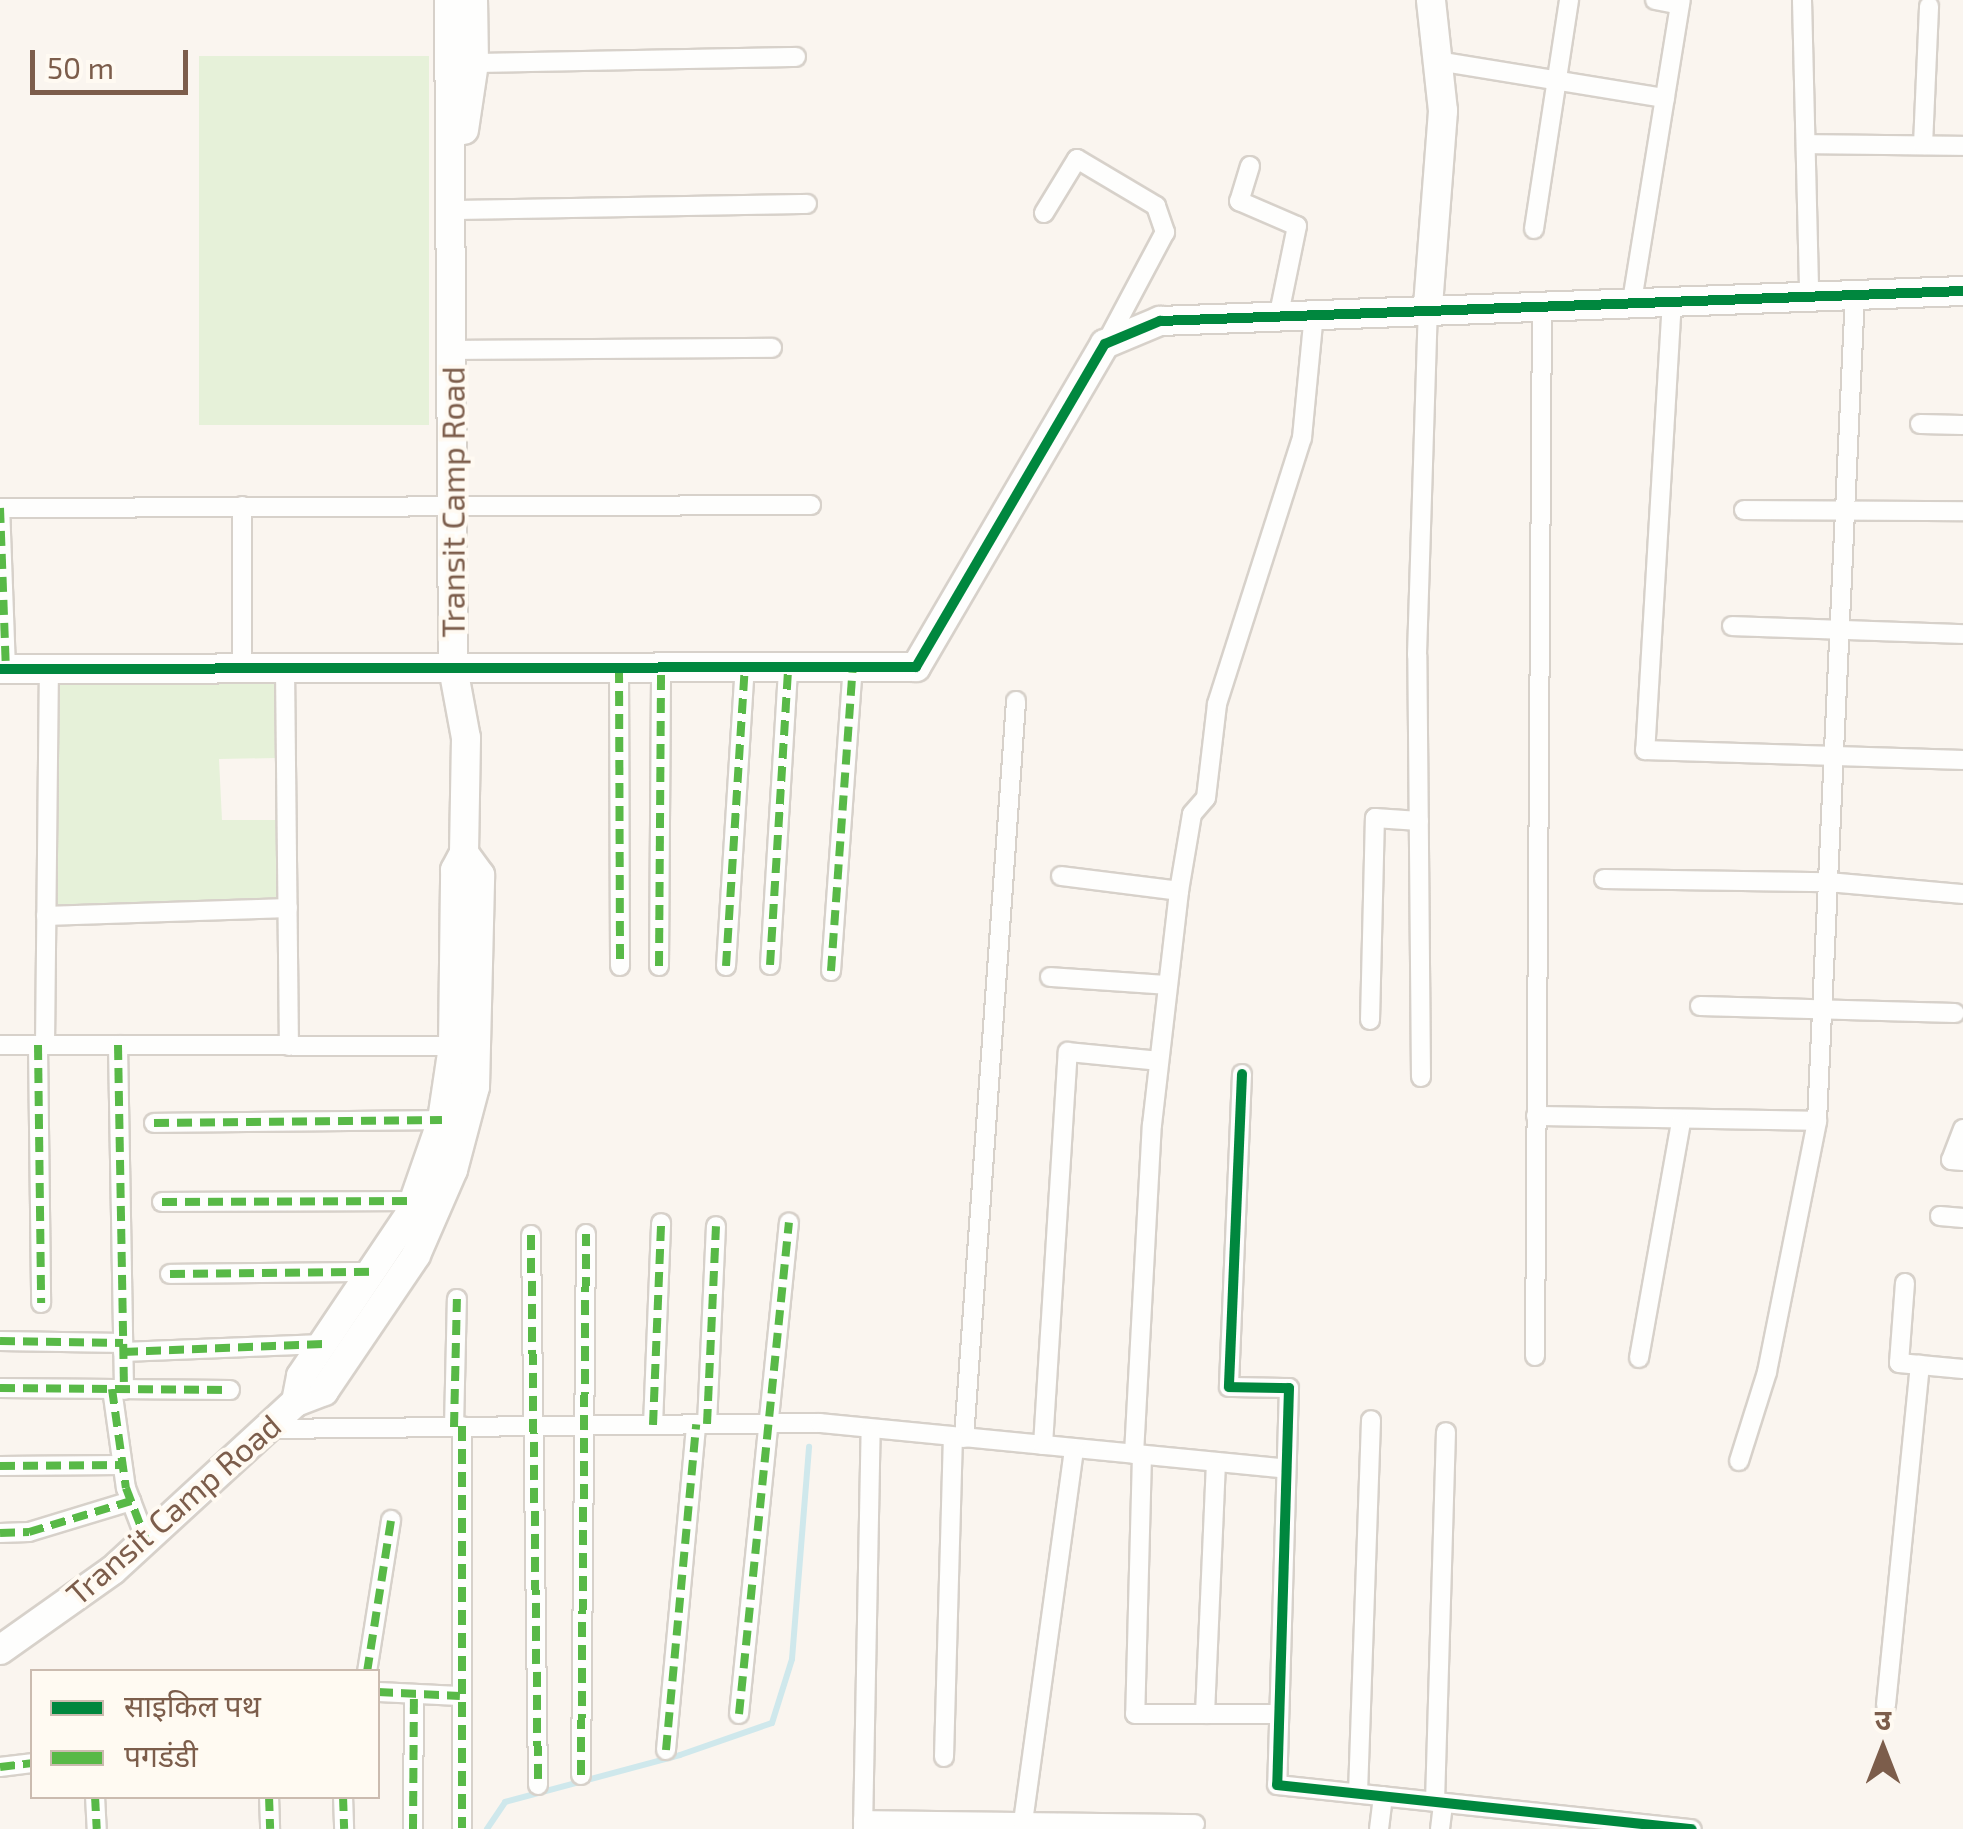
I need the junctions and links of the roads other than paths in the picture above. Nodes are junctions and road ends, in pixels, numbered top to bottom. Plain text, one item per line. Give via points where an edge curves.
1 (449, 0) edge
2 (473, 0) edge
3 (1430, 0) edge
4 (1570, 0) edge
5 (1655, 0) edge
6 (1802, 0) edge
7 (1680, 2) edge
8 (1928, 6) dead end
9 (796, 57) dead end
10 (1438, 61) junction
11 (462, 64) junction
12 (1557, 82) junction
13 (1665, 98) junction
14 (1806, 144) junction
15 (1923, 145) junction
16 (1963, 146) edge
17 (1250, 166) dead end
18 (807, 204) dead end
19 (452, 210) junction
20 (1044, 213) dead end
21 (1534, 229) dead end
22 (1963, 290) edge
23 (1854, 294) junction
24 (1809, 296) junction
25 (1672, 300) junction
26 (1632, 302) junction
27 (1542, 304) junction
28 (1428, 306) junction
29 (1314, 312) junction
30 (1278, 314) junction
31 (1106, 344) junction
32 (772, 348) dead end
33 (452, 350) junction
34 (1920, 424) dead end
35 (1963, 426) edge
36 (452, 505) junction
37 (811, 505) dead end
38 (242, 506) junction
39 (1744, 510) dead end
40 (1963, 511) edge
41 (1845, 512) junction
42 (1732, 626) dead end
43 (1839, 634) junction
44 (1963, 634) edge
45 (853, 667) junction
46 (285, 668) junction
47 (453, 668) junction
48 (619, 668) junction
49 (662, 668) junction
50 (745, 668) junction
51 (788, 668) junction
52 (49, 669) junction
53 (242, 669) junction
54 (3, 670) edge
55 (1016, 700) dead end
56 (1834, 757) junction
57 (1963, 760) edge
58 (1419, 821) junction
59 (1061, 876) dead end
60 (1604, 879) dead end
61 (1828, 882) junction
62 (1180, 891) junction
63 (1963, 894) edge
64 (288, 908) junction
65 (46, 916) junction
66 (770, 965) dead end
67 (620, 966) dead end
68 (659, 966) dead end
69 (726, 966) dead end
70 (831, 971) dead end
71 (1050, 977) dead end
72 (1168, 986) junction
73 (1700, 1006) dead end
74 (1822, 1010) junction
75 (1955, 1014) dead end
76 (1370, 1020) dead end
77 (0, 1045) edge
78 (41, 1045) junction
79 (118, 1045) junction
80 (289, 1046) junction
81 (460, 1058) junction
82 (1160, 1061) junction
83 (1242, 1074) dead end
84 (1421, 1077) dead end
85 (1536, 1116) junction
86 (442, 1120) junction
87 (1817, 1121) junction
88 (1682, 1122) junction
89 (154, 1124) dead end
90 (1963, 1128) edge
91 (1963, 1161) edge
92 (414, 1201) junction
93 (162, 1202) dead end
94 (1940, 1216) dead end
95 (1963, 1218) edge
96 (661, 1222) dead end
97 (789, 1223) dead end
98 (716, 1226) dead end
99 (586, 1234) dead end
100 (531, 1235) dead end
101 (376, 1272) junction
102 (170, 1274) dead end
103 (1904, 1283) dead end
104 (457, 1300) dead end
105 (41, 1303) dead end
106 (0, 1341) edge
107 (323, 1344) junction
108 (123, 1347) junction
109 (1535, 1356) dead end
110 (1639, 1358) dead end
111 (1920, 1365) junction
112 (1963, 1369) edge
113 (0, 1388) edge
114 (118, 1390) junction
115 (230, 1390) dead end
116 (296, 1402) junction
117 (1371, 1420) dead end
118 (702, 1424) junction
119 (771, 1424) junction
120 (653, 1425) junction
121 (530, 1426) junction
122 (584, 1426) junction
123 (458, 1427) junction
124 (268, 1428) junction
125 (872, 1428) junction
126 (1446, 1432) dead end
127 (959, 1437) junction
128 (1043, 1445) junction
129 (1074, 1448) junction
130 (1138, 1455) junction
131 (1216, 1462) junction
132 (1739, 1462) dead end
133 (122, 1465) junction
134 (0, 1466) edge
135 (1286, 1470) junction
136 (130, 1500) junction
137 (391, 1520) dead end
138 (0, 1532) edge
139 (146, 1540) junction
140 (0, 1650) edge
141 (368, 1669) edge
142 (380, 1692) edge
143 (414, 1694) junction
144 (460, 1696) junction
145 (1886, 1705) dead end
146 (739, 1714) dead end
147 (1205, 1714) junction
148 (1279, 1714) junction
149 (666, 1750) dead end
150 (944, 1757) dead end
151 (30, 1763) edge
152 (0, 1766) edge
153 (581, 1775) dead end
154 (538, 1785) dead end
155 (1358, 1794) junction
156 (1383, 1796) junction
157 (96, 1799) edge
158 (269, 1799) edge
159 (343, 1799) edge
160 (1439, 1802) junction
161 (1024, 1822) junction
162 (1195, 1824) dead end
163 (863, 1825) edge
164 (462, 1828) edge
165 (1667, 1828) edge
166 (96, 1829) edge
167 (270, 1829) edge
168 (344, 1829) edge
169 (413, 1829) edge
170 (1379, 1829) edge
171 (1440, 1829) edge
172 (1692, 1829) edge

1 - 11 street, Transit Camp Road
2 - 11 street, Transit Camp Road
3 - 10 street
4 - 12 street
5 - 7 street
6 - 14 street
7 - 13 street
8 - 15 street
9 - 11 street
10 - 12 street
10 - 28 street via 1444,112
11 - 19 street, Transit Camp Road
12 - 13 street
12 - 21 street
13 - 26 street
14 - 15 street
14 - 24 street
15 - 16 street
17 - 30 street via 1239,201 1297,226
18 - 19 street
19 - 33 street, Transit Camp Road
20 - 31 street via 1077,158 1156,206 1165,232
22 - 23 street
23 - 24 street
23 - 41 street
24 - 25 street
25 - 26 street
25 - 56 street via 1645,750
26 - 27 street
27 - 28 street
27 - 85 street
28 - 29 street
28 - 58 street
29 - 30 street
29 - 62 street via 1302,438 1217,704 1206,798 1192,814
30 - 31 street via 1160,321
31 - 45 street via 916,667
32 - 33 street
33 - 36 street, Transit Camp Road
34 - 35 street
36 - 37 street
36 - 38 street
36 - 47 street, Transit Camp Road
38 - 53 street
38 - 54 street via 0,508
39 - 41 street
40 - 41 street
41 - 43 street
42 - 43 street
43 - 44 street
43 - 56 street
45 - 51 street
45 - 70 street
46 - 47 street
46 - 53 street
46 - 64 street
47 - 48 street
47 - 81 street, Transit Camp Road via 466,738 464,853 456,870
48 - 49 street
48 - 67 street
49 - 50 street
49 - 68 street
50 - 51 street
50 - 69 street
51 - 66 street
52 - 53 street
52 - 54 street
52 - 65 street
55 - 127 street
56 - 57 street
56 - 61 street
58 - 76 street via 1375,818
58 - 84 street
59 - 62 street
60 - 61 street
61 - 63 street
61 - 74 street
62 - 72 street
64 - 65 street
64 - 80 street
65 - 78 street
71 - 72 street
72 - 82 street
73 - 74 street
74 - 75 street
74 - 87 street
77 - 78 street
78 - 79 street
78 - 105 street
79 - 80 street
79 - 108 street
80 - 81 street
81 - 86 street, Transit Camp Road
81 - 116 street, Transit Camp Road via 453,1170 416,1255 324,1390
82 - 128 street via 1068,1052
82 - 130 street
83 - 135 street via 1228,1387 1289,1388
85 - 88 street
85 - 109 street
86 - 89 street
86 - 92 street, Transit Camp Road
87 - 88 street
87 - 132 street via 1767,1372
88 - 110 street
90 - 91 street via 1951,1160
92 - 93 street
92 - 101 street, Transit Camp Road
94 - 95 street
96 - 120 street
97 - 119 street
98 - 118 street
99 - 122 street
100 - 121 street
101 - 102 street
101 - 107 street, Transit Camp Road
103 - 111 street via 1899,1363
104 - 123 street
106 - 108 street
107 - 108 street
107 - 116 street, Transit Camp Road via 301,1376
108 - 114 street
111 - 112 street
111 - 145 street
113 - 114 street
114 - 115 street
114 - 133 street
116 - 124 street, Transit Camp Road
117 - 155 street
118 - 119 street
118 - 120 street
118 - 149 street
119 - 125 street
119 - 146 street
120 - 122 street
121 - 122 street
121 - 123 street
121 - 154 street
122 - 153 street
123 - 124 street
123 - 144 street
124 - 139 street, Transit Camp Road
125 - 127 street
125 - 163 street
126 - 160 street
127 - 128 street
127 - 150 street
128 - 129 street
129 - 130 street
129 - 161 street
130 - 131 street
130 - 147 street via 1134,1714
131 - 135 street
131 - 147 street
133 - 134 street
133 - 136 street
135 - 148 street
136 - 138 street via 29,1532
136 - 139 street
137 - 141 street
139 - 140 street, Transit Camp Road
142 - 143 street
143 - 144 street
143 - 169 street
144 - 164 street
147 - 148 street
148 - 155 street via 1277,1785
151 - 152 street
155 - 156 street
156 - 160 street
156 - 170 street
157 - 166 street
158 - 167 street
159 - 168 street
160 - 165 street
160 - 171 street
161 - 162 street
161 - 163 street
165 - 172 street

